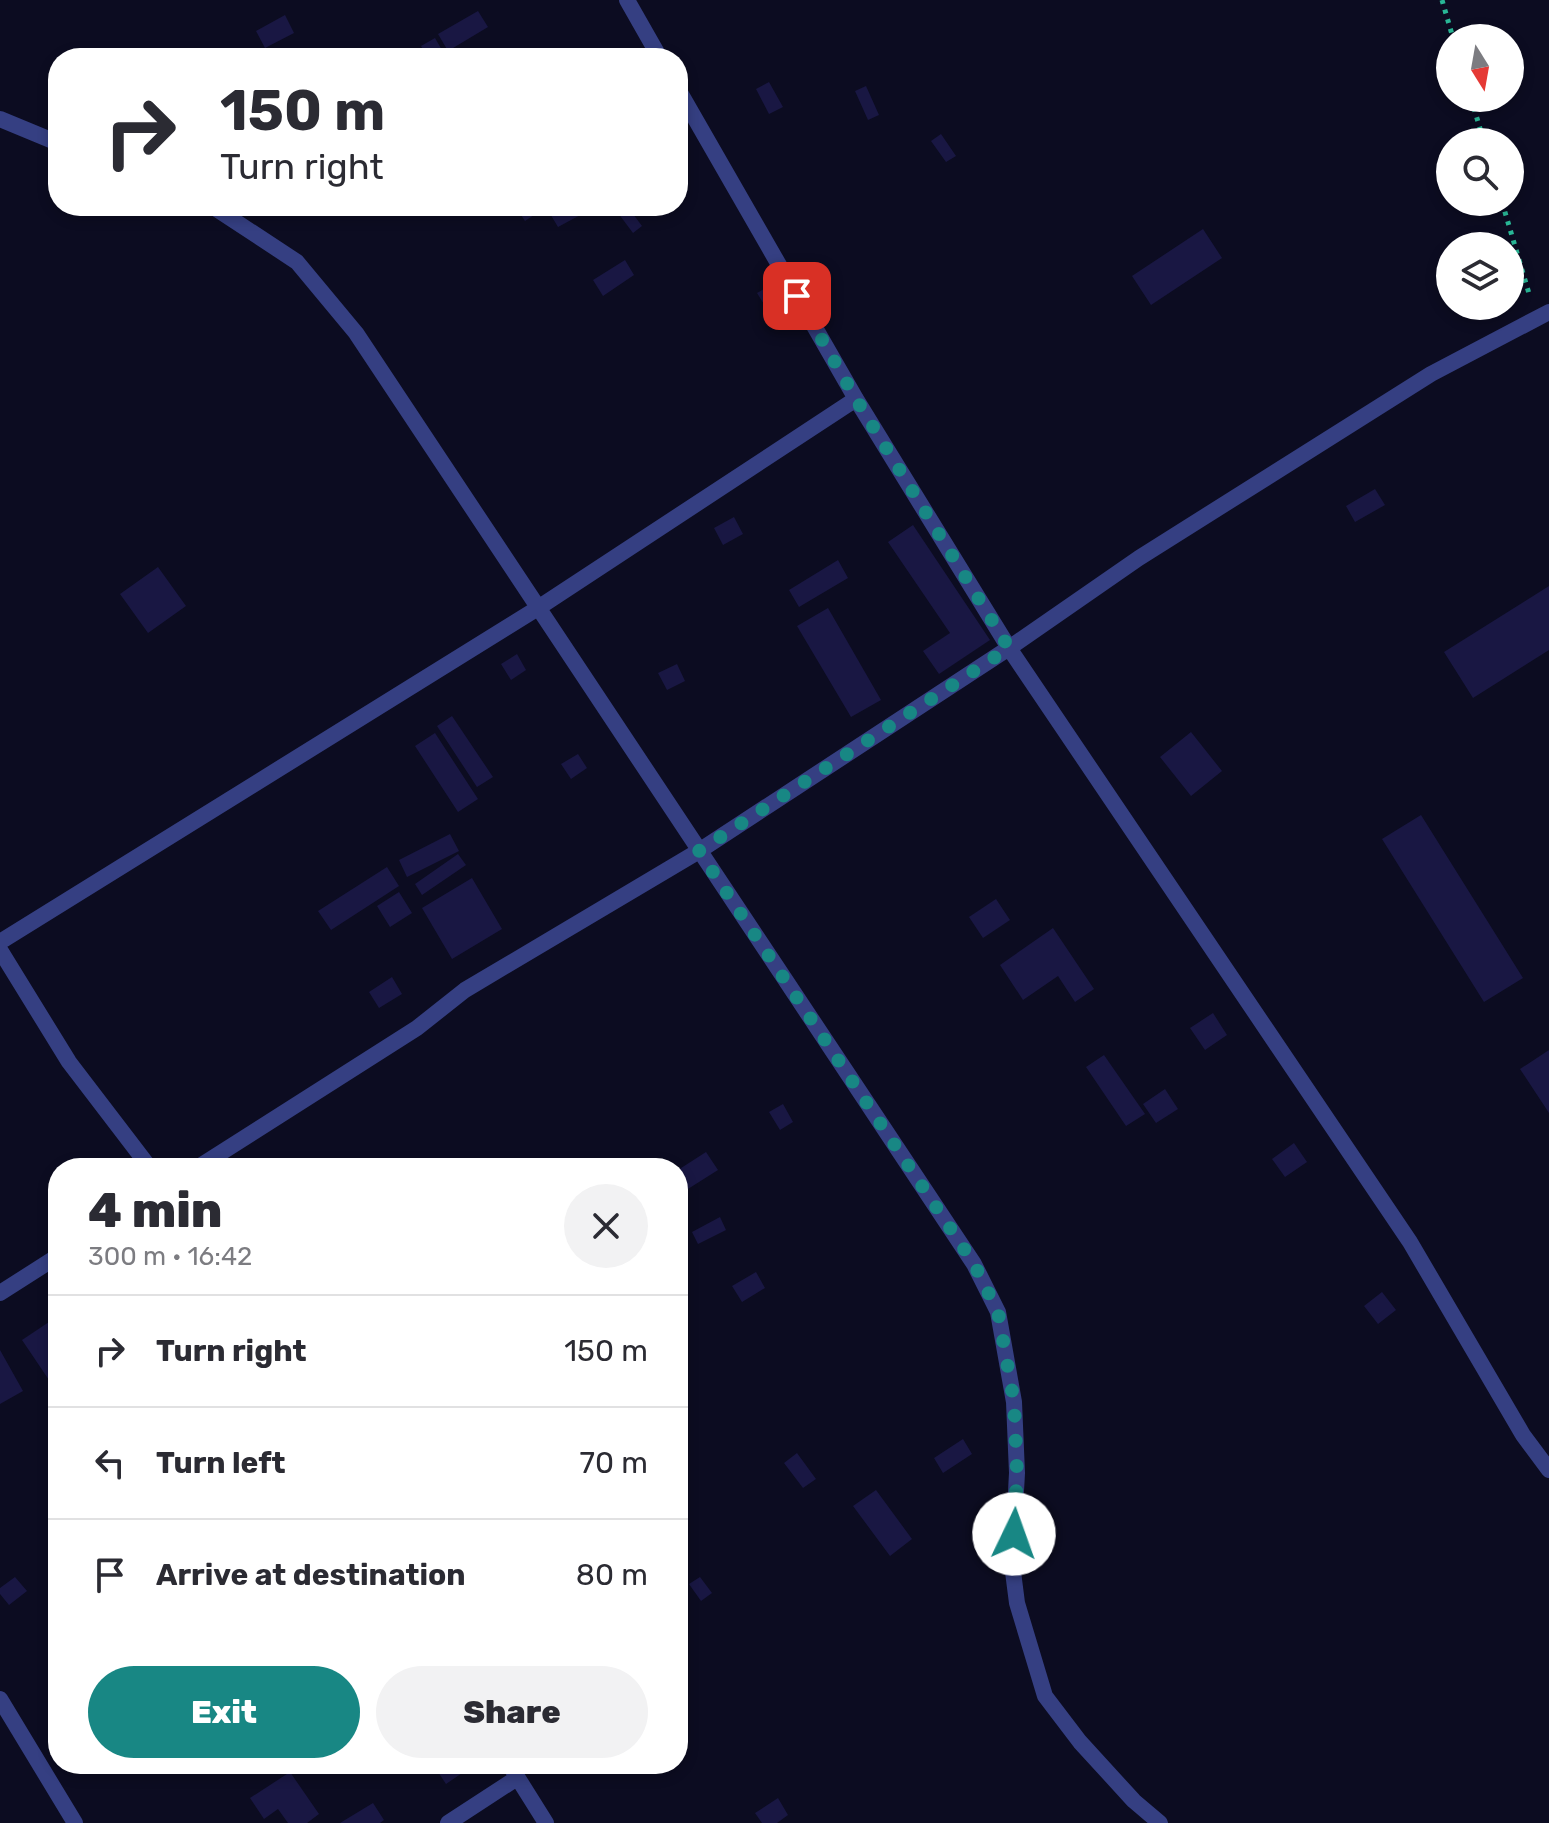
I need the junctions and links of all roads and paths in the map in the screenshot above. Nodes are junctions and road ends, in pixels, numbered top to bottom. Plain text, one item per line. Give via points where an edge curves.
1 (627, 0) edge
2 (1442, 0) edge
3 (1449, 24) edge
4 (654, 48) edge
5 (688, 106) edge
6 (0, 119) edge
7 (48, 139) edge
8 (227, 216) edge
9 (1507, 216) edge
10 (1543, 316) edge
11 (856, 399) junction
12 (538, 608) junction
13 (1009, 648) junction
14 (699, 851) junction
15 (0, 942) edge
16 (0, 950) edge
17 (142, 1158) edge
18 (213, 1158) edge
19 (48, 1262) edge
20 (0, 1293) edge
21 (1549, 1470) edge
22 (0, 1699) edge
23 (509, 1774) edge
24 (515, 1774) edge
25 (75, 1823) edge
26 (448, 1823) edge
27 (546, 1823) edge
28 (1160, 1823) edge

1 - 4 street
2 - 3 path
5 - 11 street
6 - 7 street
8 - 12 street via 297,262 356,333
9 - 10 path
10 - 13 street via 1431,374 1139,558
11 - 12 street
11 - 13 street
12 - 14 street
12 - 15 street
13 - 14 street
13 - 21 street via 1410,1242
14 - 18 street via 465,990 417,1028
14 - 28 street via 974,1264 998,1312 1014,1402 1012,1564 1025,1636 1045,1696 1080,1742
16 - 17 street via 69,1062
19 - 20 street
22 - 25 street
23 - 26 street
24 - 27 street

